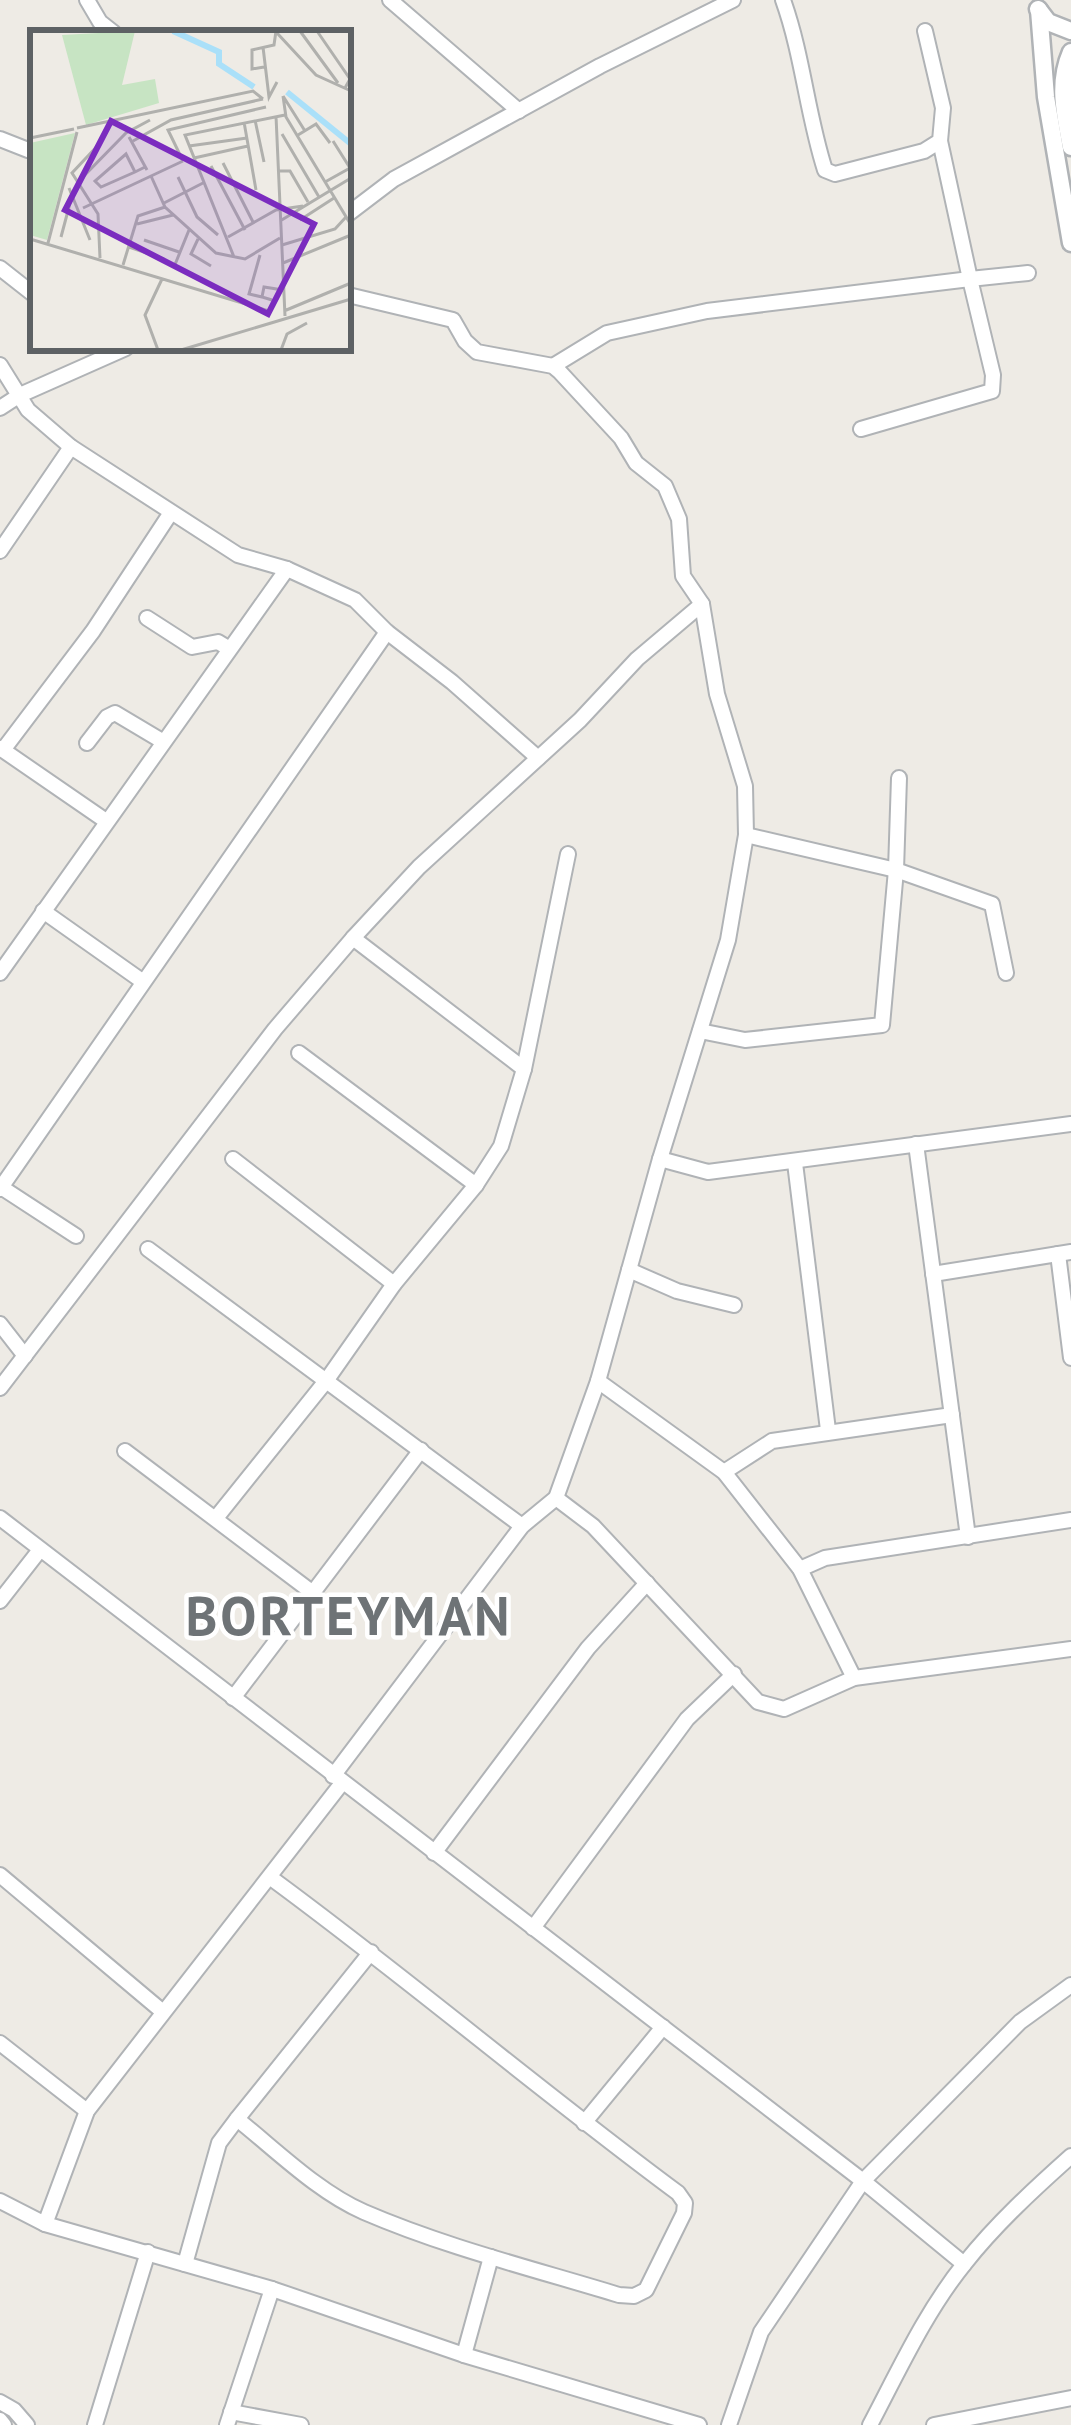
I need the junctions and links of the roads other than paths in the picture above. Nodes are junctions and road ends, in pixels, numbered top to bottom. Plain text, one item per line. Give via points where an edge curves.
1 (87, 0) edge
2 (390, 0) edge
3 (733, 0) edge
4 (782, 0) edge
5 (1037, 5) edge
6 (110, 30) edge
7 (925, 31) dead end
8 (1071, 31) edge
9 (1071, 52) edge
10 (519, 112) junction
11 (0, 139) edge
12 (940, 141) junction
13 (1071, 147) edge
14 (28, 150) dead end
15 (351, 208) edge
16 (1071, 243) edge
17 (0, 268) edge
18 (1028, 273) dead end
19 (970, 279) junction
20 (30, 292) edge
21 (351, 296) edge
22 (119, 351) edge
23 (0, 365) edge
24 (553, 366) junction
25 (20, 395) junction
26 (0, 408) edge
27 (861, 428) dead end
28 (71, 447) junction
29 (170, 514) junction
30 (0, 551) edge
31 (287, 568) junction
32 (702, 604) junction
33 (147, 618) dead end
34 (388, 632) junction
35 (228, 648) junction
36 (162, 741) junction
37 (87, 743) dead end
38 (1, 749) edge
39 (538, 758) junction
40 (899, 778) dead end
41 (106, 821) junction
42 (746, 835) junction
43 (568, 854) dead end
44 (896, 870) junction
45 (43, 911) junction
46 (353, 938) junction
47 (0, 973) edge
48 (1006, 973) dead end
49 (142, 981) junction
50 (700, 1030) junction
51 (299, 1052) dead end
52 (524, 1070) junction
53 (1071, 1124) edge
54 (916, 1144) junction
55 (233, 1159) dead end
56 (660, 1159) junction
57 (795, 1163) junction
58 (476, 1185) junction
59 (1, 1188) edge
60 (76, 1236) dead end
61 (148, 1249) dead end
62 (1065, 1253) edge
63 (629, 1270) junction
64 (933, 1274) junction
65 (394, 1284) junction
66 (734, 1305) dead end
67 (0, 1324) edge
68 (25, 1356) junction
69 (1071, 1358) edge
70 (326, 1381) junction
71 (598, 1381) junction
72 (0, 1388) edge
73 (952, 1415) junction
74 (828, 1430) junction
75 (421, 1450) junction
76 (124, 1451) dead end
77 (724, 1472) junction
78 (556, 1498) junction
79 (0, 1518) edge
80 (216, 1518) junction
81 (1071, 1520) edge
82 (522, 1526) junction
83 (968, 1537) junction
84 (39, 1550) junction
85 (800, 1569) junction
86 (647, 1583) junction
87 (313, 1593) junction
88 (0, 1601) edge
89 (1071, 1649) edge
90 (734, 1674) junction
91 (854, 1678) junction
92 (233, 1698) junction
93 (337, 1779) junction
94 (434, 1853) junction
95 (0, 1875) edge
96 (271, 1878) junction
97 (533, 1928) junction
98 (371, 1952) junction
99 (1071, 1985) edge
100 (164, 2012) junction
101 (663, 2027) junction
102 (0, 2043) edge
103 (87, 2111) junction
104 (237, 2119) junction
105 (584, 2123) junction
106 (1071, 2156) edge
107 (863, 2181) junction
108 (0, 2201) edge
109 (44, 2224) junction
110 (148, 2252) junction
111 (491, 2257) junction
112 (184, 2264) junction
113 (964, 2264) junction
114 (272, 2289) junction
115 (464, 2355) junction
116 (1071, 2398) edge
117 (0, 2402) edge
118 (229, 2419) edge
119 (27, 2425) edge
120 (94, 2425) edge
121 (301, 2425) edge
122 (699, 2425) edge
123 (729, 2425) edge
124 (870, 2425) edge
125 (934, 2425) edge

1 - 6 street
2 - 10 street
3 - 10 street
4 - 12 street via 825,170 836,174
5 - 8 street
5 - 16 street
7 - 12 street via 943,108
9 - 13 street via 1062,94
10 - 15 street
11 - 14 street
12 - 19 street
17 - 20 street
18 - 19 street
19 - 24 street via 707,311 607,333
19 - 27 street via 992,391
21 - 24 street via 453,320 465,341 490,357
22 - 25 street
23 - 25 street
24 - 32 street via 664,486 679,519 683,576
25 - 26 street
25 - 28 street
28 - 29 street
28 - 30 street
29 - 31 street via 238,555
29 - 38 street
31 - 34 street via 356,600
31 - 35 street
32 - 39 street
32 - 42 street via 746,785
33 - 35 street via 192,647
34 - 39 street
34 - 49 street
35 - 36 street
36 - 37 street via 116,713
36 - 41 street
38 - 41 street
39 - 46 street
40 - 44 street
41 - 45 street
42 - 44 street
42 - 50 street via 728,940
43 - 52 street
44 - 48 street via 992,904
44 - 50 street via 882,1024 745,1040
45 - 47 street
45 - 49 street
46 - 52 street
46 - 68 street
49 - 59 street
50 - 56 street
51 - 58 street
52 - 58 street via 501,1146
53 - 54 street
54 - 57 street
54 - 64 street
55 - 65 street
56 - 57 street via 708,1172
56 - 63 street
57 - 74 street
58 - 65 street
59 - 60 street
61 - 70 street
62 - 64 street
62 - 69 street
63 - 66 street
63 - 71 street
64 - 73 street
65 - 70 street
67 - 68 street
68 - 72 street
70 - 75 street
70 - 80 street
71 - 77 street
71 - 78 street
73 - 74 street
73 - 83 street
74 - 77 street via 772,1441
75 - 82 street
75 - 87 street
76 - 80 street
77 - 85 street
78 - 82 street
78 - 86 street
79 - 84 street
80 - 87 street
81 - 83 street
82 - 93 street
83 - 85 street via 825,1558
84 - 88 street
84 - 92 street
85 - 91 street
86 - 90 street
86 - 94 street via 588,1648
87 - 92 street
89 - 91 street
90 - 91 street via 758,1702 784,1709
90 - 97 street via 688,1719
92 - 93 street
93 - 94 street
93 - 96 street
94 - 97 street
95 - 100 street
96 - 98 street
96 - 100 street
97 - 101 street
98 - 104 street
98 - 105 street
99 - 107 street via 1020,2022
100 - 103 street
101 - 105 street
101 - 107 street
102 - 103 street
103 - 109 street
104 - 111 street via 361,2211
104 - 112 street via 219,2143
105 - 111 street via 685,2203 646,2290 619,2295
106 - 113 street
107 - 113 street
107 - 123 street via 760,2332
108 - 109 street
109 - 110 street
110 - 112 street
110 - 120 street
111 - 115 street
112 - 114 street
113 - 124 street
114 - 115 street
114 - 118 street
115 - 122 street
116 - 125 street
117 - 119 street
118 - 121 street

